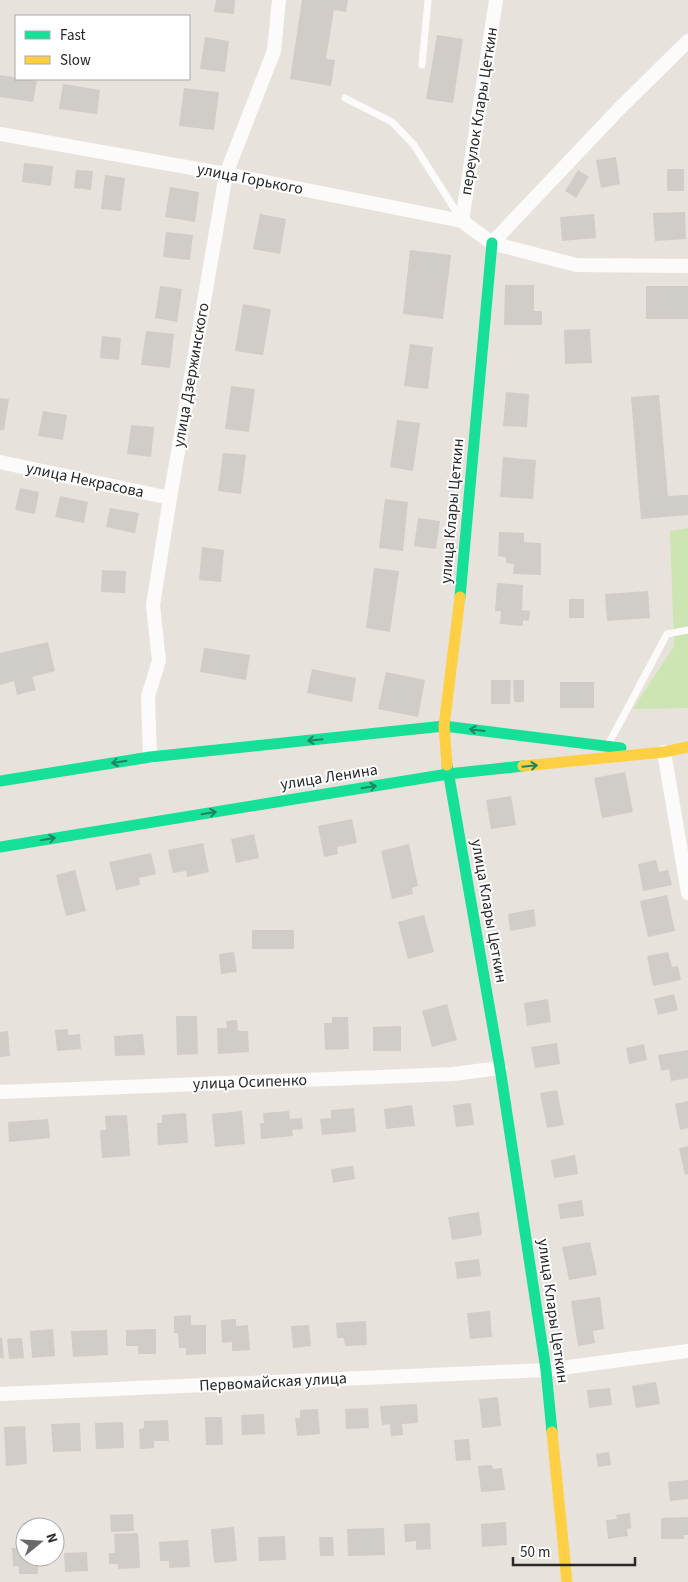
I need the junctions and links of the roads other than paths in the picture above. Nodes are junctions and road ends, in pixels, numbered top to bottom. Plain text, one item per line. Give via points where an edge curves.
1 (279, 0) edge
2 (428, 0) edge
3 (496, 0) edge
4 (688, 41) edge
5 (422, 65) dead end
6 (345, 98) dead end
7 (0, 134) edge
8 (226, 174) junction
9 (462, 221) junction
10 (492, 243) junction
11 (688, 266) edge
12 (0, 462) edge
13 (170, 498) junction
14 (688, 630) edge
15 (444, 726) junction
16 (607, 747) junction
17 (688, 747) edge
18 (664, 752) junction
19 (150, 757) junction
20 (448, 774) junction
21 (0, 781) edge
22 (0, 847) edge
23 (688, 893) edge
24 (500, 1068) junction
25 (0, 1092) edge
26 (688, 1352) edge
27 (546, 1370) junction
28 (0, 1394) edge
29 (567, 1582) edge

1 - 8 street, улица Дзержинского via 274,51
2 - 5 lane
3 - 9 street, переулок Клары Цеткин
4 - 10 street
6 - 9 lane via 392,122 414,145
7 - 8 street, улица Горького
8 - 9 street, улица Горького
8 - 13 street, улица Дзержинского
9 - 10 street, улица Горького
10 - 11 street via 576,265
10 - 15 main road, улица Клары Цеткин via 457,630
12 - 13 street, улица Некрасова
13 - 19 street, улица Дзержинского via 153,605 159,661 148,696
14 - 16 lane via 667,634
16 -> 15 main road, улица Ленина
15 -> 19 main road, улица Ленина
15 - 20 main road, улица Клары Цеткин
16 - 18 main road, улица Ленина
17 - 18 main road, улица Ленина
20 -> 18 main road, улица Ленина
18 - 23 street
19 -> 21 main road, улица Ленина
22 -> 20 main road, улица Ленина
20 - 24 main road, улица Клары Цеткин
24 - 25 street, улица Осипенко via 453,1074
24 - 27 main road, улица Клары Цеткин
26 - 27 street, Первомайская улица
27 - 28 street, Первомайская улица
27 - 29 main road, улица Клары Цеткин

